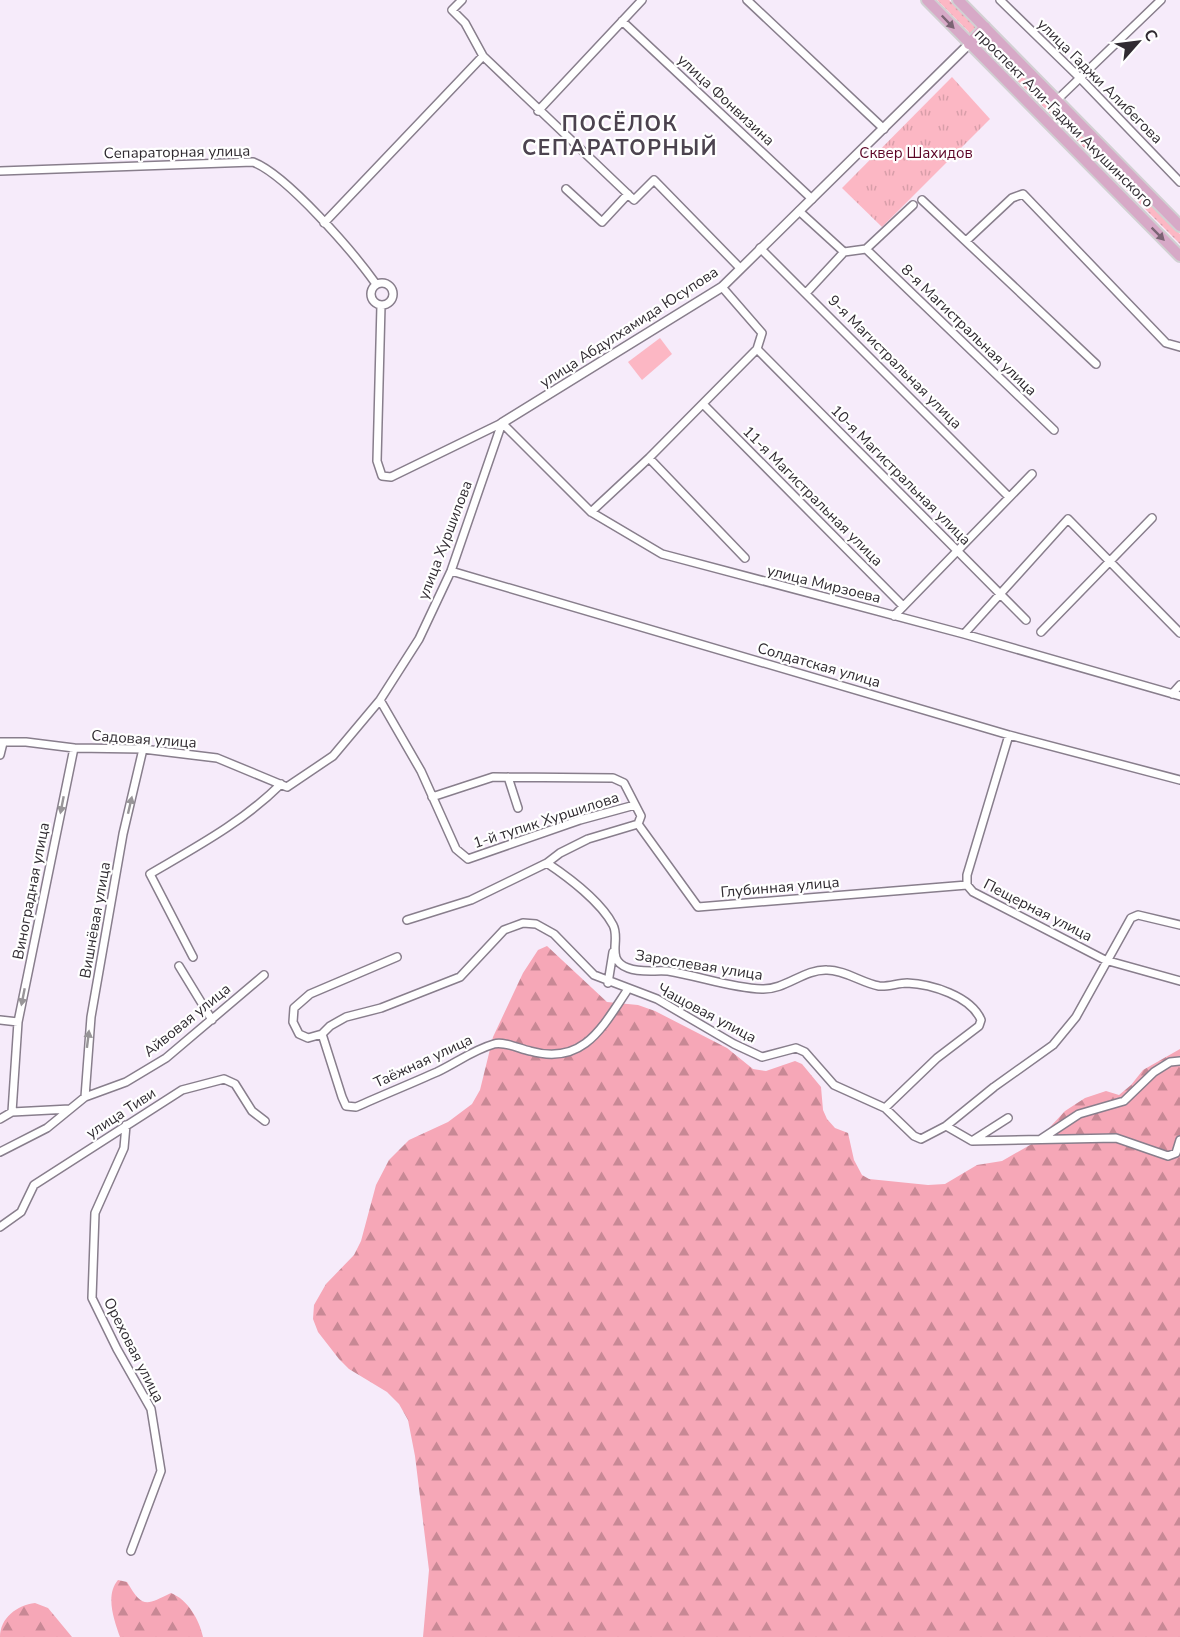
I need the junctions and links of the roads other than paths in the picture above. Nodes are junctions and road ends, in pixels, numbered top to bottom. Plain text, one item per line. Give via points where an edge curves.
1 (462, 0) edge
2 (642, 0) edge
3 (747, 0) edge
4 (943, 0) edge
5 (958, 0) edge
6 (1000, 0) edge
7 (1161, 0) edge
8 (928, 1) edge
9 (622, 21) junction
10 (985, 27) junction
11 (969, 44) junction
12 (483, 56) junction
13 (1080, 78) junction
14 (1057, 100) junction
15 (538, 111) junction
16 (884, 129) junction
17 (0, 171) edge
18 (1180, 182) edge
19 (566, 189) dead end
20 (628, 194) junction
21 (812, 199) junction
22 (922, 200) dead end
23 (913, 205) dead end
24 (799, 212) junction
25 (324, 224) junction
26 (1180, 226) edge
27 (966, 241) junction
28 (760, 248) junction
29 (866, 249) junction
30 (844, 252) junction
31 (1180, 256) edge
32 (740, 268) junction
33 (376, 284) junction
34 (722, 287) junction
35 (807, 292) junction
36 (381, 305) junction
37 (1180, 347) edge
38 (757, 349) junction
39 (1096, 364) dead end
40 (703, 404) junction
41 (502, 423) junction
42 (1054, 430) dead end
43 (649, 458) junction
44 (1032, 474) dead end
45 (1009, 497) junction
46 (591, 512) junction
47 (1152, 518) dead end
48 (957, 551) junction
49 (745, 558) dead end
50 (1110, 562) junction
51 (451, 571) junction
52 (1000, 594) junction
53 (903, 606) junction
54 (894, 616) junction
55 (1026, 620) dead end
56 (1041, 632) dead end
57 (1180, 633) edge
58 (964, 634) junction
59 (1180, 685) edge
60 (1172, 694) junction
61 (1180, 696) edge
62 (380, 699) junction
63 (1009, 735) junction
64 (1, 743) edge
65 (74, 748) junction
66 (143, 749) junction
67 (0, 755) edge
68 (508, 777) junction
69 (1180, 780) edge
70 (281, 784) junction
71 (432, 797) junction
72 (635, 805) junction
73 (518, 808) dead end
74 (639, 824) junction
75 (547, 863) junction
76 (967, 885) junction
77 (407, 920) dead end
78 (1180, 925) edge
79 (613, 952) junction
80 (193, 957) dead end
81 (397, 957) dead end
82 (1105, 960) junction
83 (179, 966) dead end
84 (264, 975) dead end
85 (1180, 981) edge
86 (608, 983) junction
87 (628, 989) junction
88 (0, 1020) edge
89 (212, 1020) junction
90 (18, 1022) junction
91 (322, 1034) junction
92 (1180, 1060) edge
93 (85, 1097) junction
94 (885, 1107) junction
95 (70, 1109) junction
96 (12, 1112) junction
97 (1008, 1118) dead end
98 (0, 1119) edge
99 (265, 1121) dead end
100 (126, 1125) junction
101 (946, 1126) junction
102 (1041, 1139) junction
103 (972, 1140) junction
104 (1180, 1140) edge
105 (0, 1152) edge
106 (0, 1227) edge
107 (131, 1551) dead end

1 - 12 street via 452,10 465,23
2 - 9 street
3 - 16 street
4 - 8 main road
5 - 10 main road, проспект Али-Гаджи Акушинского
6 - 13 street, улица Гаджи Алибегова
7 - 13 street
8 -> 11 main road, проспект Али-Гаджи Акушинского
9 - 15 street
9 - 21 street, улица Фонвизина
10 - 11 main road
10 - 14 main road, проспект Али-Гаджи Акушинского
11 - 16 street, улица Абдулхамида Юсупова
11 -> 31 main road, проспект Али-Гаджи Акушинского
12 - 15 street
12 - 25 street
13 - 14 street
13 - 18 street, улица Гаджи Алибегова
14 - 26 main road, проспект Али-Гаджи Акушинского
15 - 20 street
16 - 21 street, улица Абдулхамида Юсупова
17 - 25 street, Сепараторная улица via 254,162 278,177
19 - 20 street via 602,222
20 - 32 street via 634,200 654,180
21 - 24 street, улица Абдулхамида Юсупова
22 - 27 street
23 - 29 street
24 - 28 street, улица Абдулхамида Юсупова
24 - 30 street
25 - 33 street, Сепараторная улица
27 - 37 street via 1012,198 1023,194 1166,343
27 - 39 street
28 - 32 street, улица Абдулхамида Юсупова
28 - 35 street, 9-я Магистральная улица
29 - 30 street
29 - 42 street, 8-я Магистральная улица
30 - 35 street
32 - 34 street, улица Абдулхамида Юсупова
33 - 36 street via 370,294
33 - 36 street via 388,285 393,292 390,301
34 - 38 street via 762,333
34 - 41 street, улица Абдулхамида Юсупова
35 - 45 street, 9-я Магистральная улица
36 - 41 street via 376,461 382,476 391,477
38 - 40 street
38 - 48 street, 10-я Магистральная улица
40 - 43 street
40 - 53 street, 11-я Магистральная улица
41 - 46 street, улица Мирзоева
41 - 51 street, улица Хуршилова
43 - 46 street
43 - 49 street
44 - 45 street
45 - 48 street
46 - 54 street, улица Мирзоева via 662,554
47 - 50 street
48 - 52 street, 10-я Магистральная улица
48 - 53 street
50 - 52 street via 1068,519
50 - 56 street
50 - 57 street
51 - 62 street, улица Хуршилова via 419,639
51 - 63 street, Солдатская улица
52 - 55 street, 10-я Магистральная улица
52 - 58 street
53 - 54 street
54 - 58 street, улица Мирзоева
58 - 60 street, улица Мирзоева
59 - 60 street
60 - 61 street, улица Мирзоева
62 - 70 street, улица Хуршилова via 333,756 287,787
62 - 71 street, 1-й тупик Хуршилова
63 - 69 street, Солдатская улица
63 - 76 street, Пещерная улица
64 - 65 street, Садовая улица
64 - 67 street
65 - 66 street, Садовая улица
65 -> 90 street, Виноградная улица
66 - 70 street, Садовая улица via 217,758
93 -> 66 street, Вишнёвая улица via 91,1017 123,834
68 - 71 street, 1-й тупик Хуршилова via 493,777
68 - 72 street, 1-й тупик Хуршилова via 619,779
68 - 73 street
70 - 80 street via 222,832 150,874
71 - 72 street, 1-й тупик Хуршилова via 456,849 468,859
72 - 74 street, 1-й тупик Хуршилова
74 - 75 street, 1-й тупик Хуршилова via 588,839
74 - 76 street, Глубинная улица via 698,907
75 - 77 street via 471,900
75 - 79 street, Зарослевая улица via 568,877 613,925
76 - 82 street, Пещерная улица via 973,892
78 - 82 street, Чащовая улица via 1138,915 1131,918
79 - 86 street
79 - 94 street, Зарослевая улица via 620,964 628,968 763,989 828,969 880,986 928,986 978,1012 979,1026 937,1058
81 - 91 street via 310,994 294,1008 293,1022 299,1034 308,1038
82 - 85 street, Пещерная улица
82 - 101 street, Чащовая улица via 1076,1017 1053,1045
83 - 89 street
84 - 89 street, Айвовая улица
86 - 87 street, Чащовая улица
86 - 91 street, Чащовая улица via 594,975 554,934 536,924 522,923 495,938 460,977 381,1008 346,1017
87 - 91 street, Таёжная улица via 602,1029 587,1043 560,1056 548,1057 499,1043 356,1107 346,1106
87 - 94 street, Чащовая улица via 657,999 762,1057 795,1048 805,1052 834,1085
88 - 90 street
89 - 93 street, Айвовая улица via 166,1058 126,1083
90 - 96 street, Виноградная улица
92 - 102 street via 1154,1072 1124,1101 1079,1114
93 - 95 street, Айвовая улица
94 - 101 street, Чащовая улица via 921,1139
95 - 96 street
95 - 105 street, Айвовая улица via 48,1128
96 - 98 street
97 - 103 street
99 - 100 street, улица Тиви via 252,1111 235,1083 224,1079 182,1090
100 - 106 street, улица Тиви via 34,1185 21,1212
100 - 107 street, Ореховая улица via 124,1149 95,1213 92,1298 151,1409 161,1471
101 - 103 street
102 - 103 street
102 - 104 street via 1116,1138 1168,1156 1176,1153

